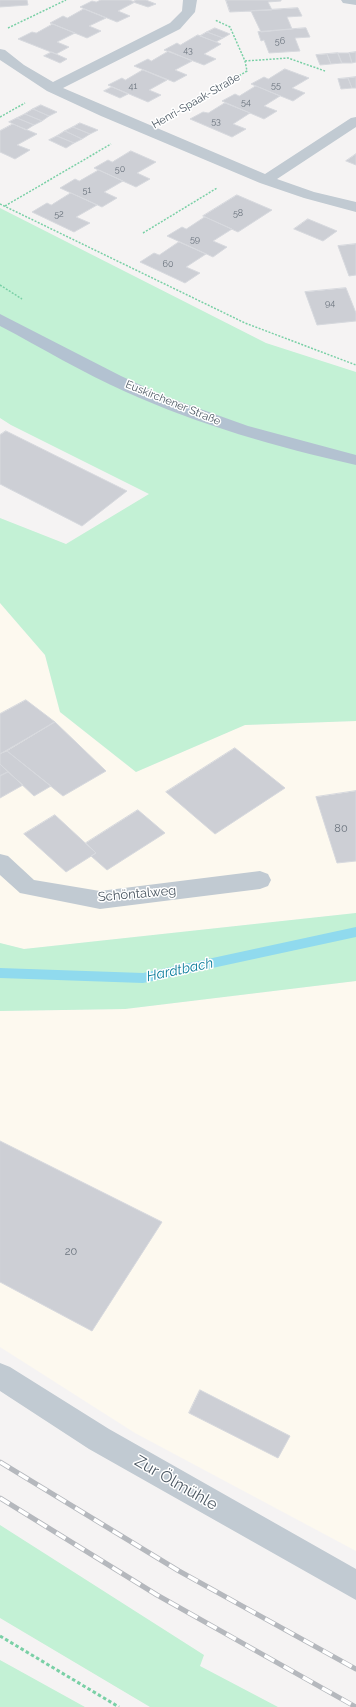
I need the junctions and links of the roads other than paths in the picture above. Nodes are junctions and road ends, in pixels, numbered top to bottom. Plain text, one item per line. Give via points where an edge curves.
1 (348, 0) edge
2 (356, 1) edge
3 (189, 6) edge
4 (0, 53) edge
5 (52, 88) junction
6 (356, 121) edge
7 (265, 180) junction
8 (356, 207) edge
9 (0, 319) edge
10 (356, 460) edge
11 (0, 862) edge
12 (260, 880) dead end
13 (0, 1376) edge
14 (356, 1585) edge

1 - 2 street
3 - 5 street via 175,26
4 - 5 street, Henri-Spaak-Straße via 13,65
5 - 7 street, Henri-Spaak-Straße
6 - 7 street
7 - 8 street, Henri-Spaak-Straße
9 - 10 main road, Euskirchener Straße via 131,388 216,421 307,449
11 - 12 street, Schöntalweg via 28,887 100,900
13 - 14 street, Zur Ölmühle via 99,1439

